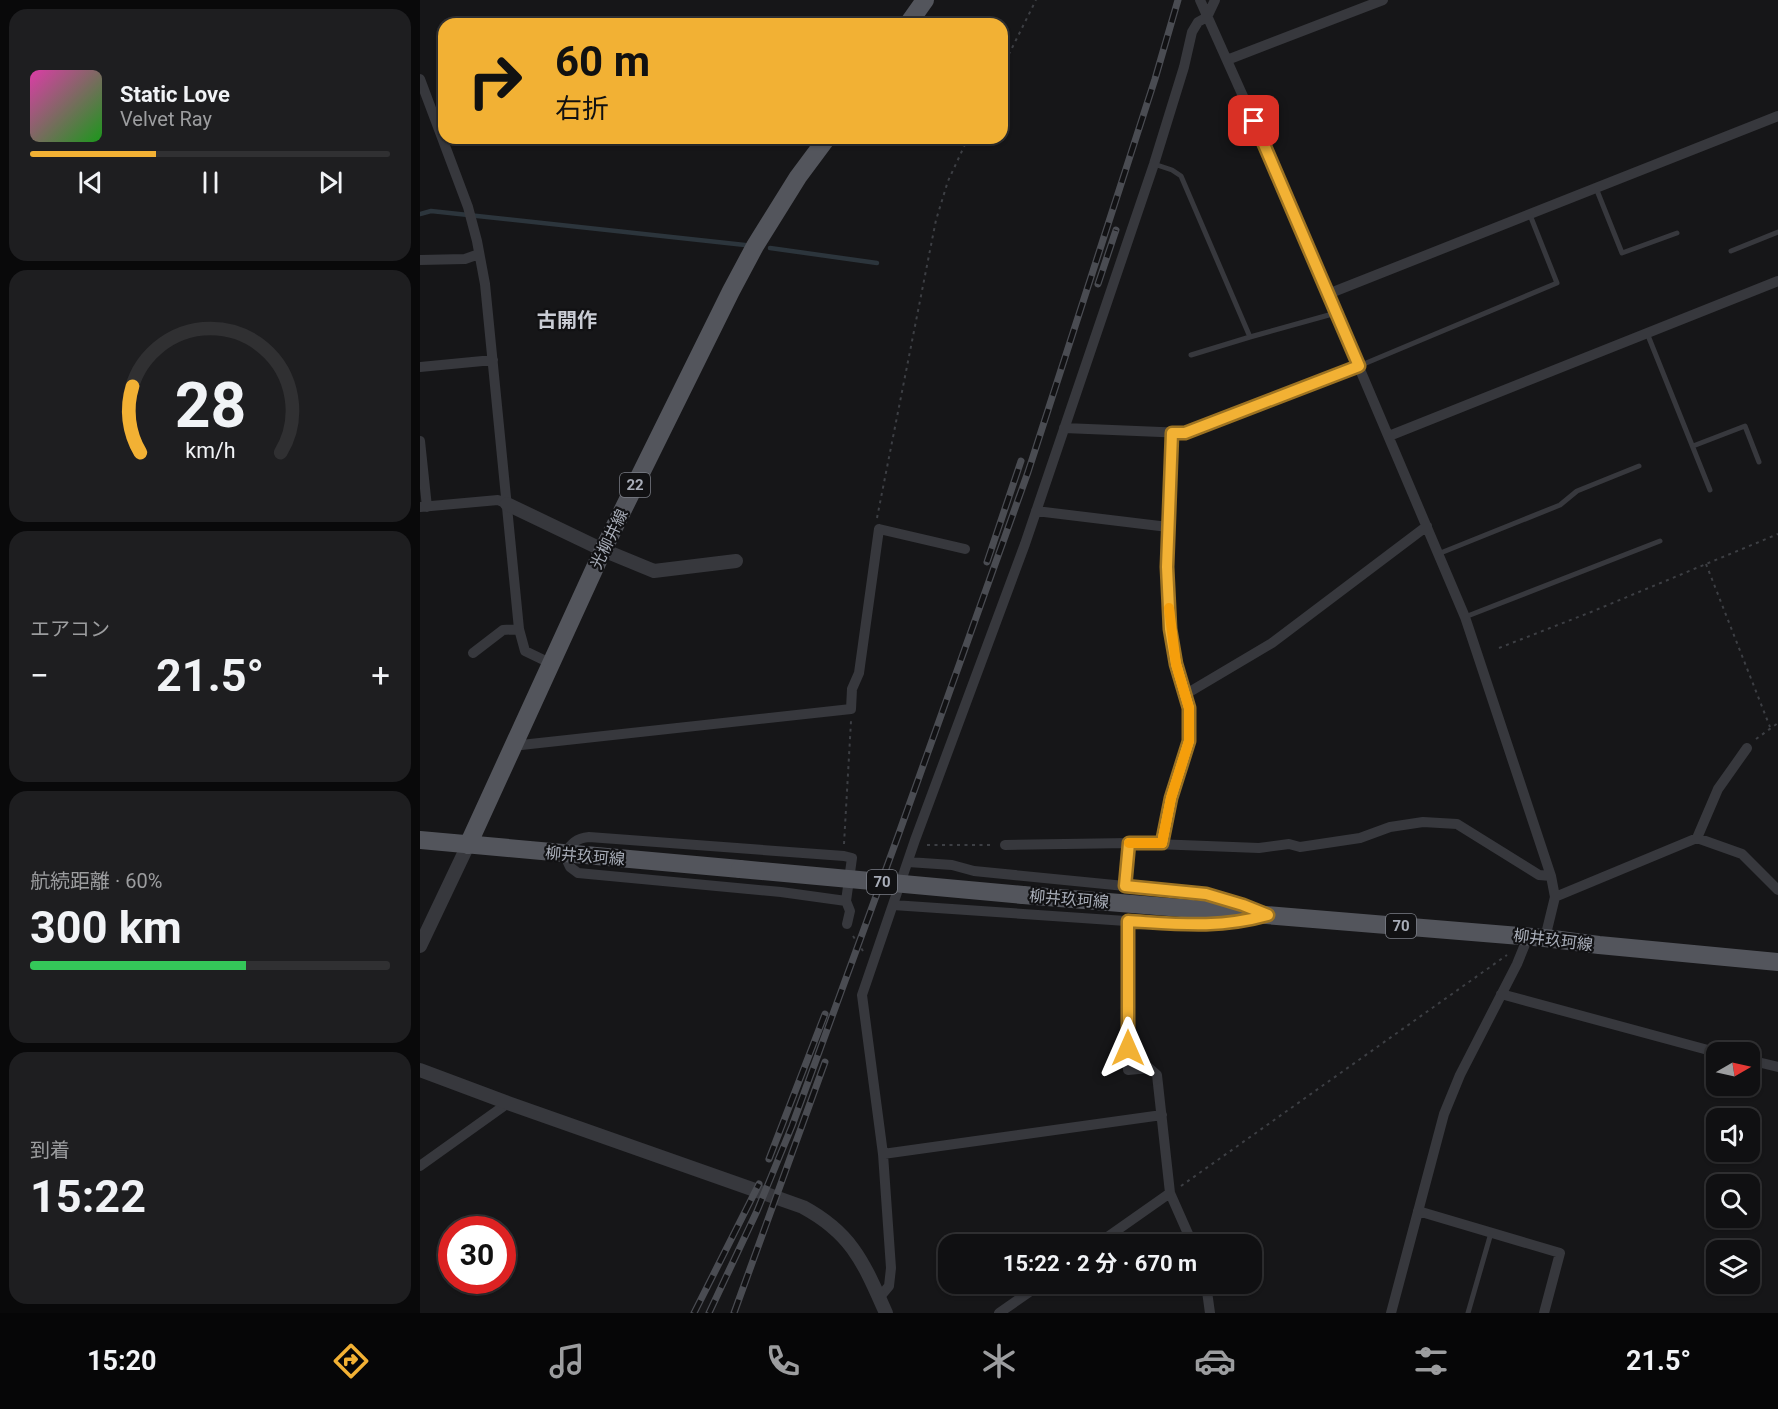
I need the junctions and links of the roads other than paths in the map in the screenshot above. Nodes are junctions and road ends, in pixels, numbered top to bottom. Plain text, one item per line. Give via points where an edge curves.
1 (925, 0) edge
2 (1200, 0) edge
3 (1215, 0) edge
4 (1383, 0) edge
5 (1207, 17) junction
6 (912, 18) edge
7 (1227, 60) junction
8 (420, 79) edge
9 (1778, 116) edge
10 (438, 127) edge
11 (444, 144) edge
12 (823, 144) edge
13 (1154, 164) junction
14 (1596, 188) junction
15 (1530, 214) junction
16 (1778, 232) edge
17 (1677, 233) dead end
18 (1731, 251) dead end
19 (479, 254) junction
20 (420, 261) edge
21 (1778, 281) edge
22 (1328, 294) junction
23 (1336, 313) junction
24 (1647, 333) junction
25 (1250, 337) junction
26 (1191, 355) dead end
27 (493, 360) junction
28 (1359, 366) junction
29 (420, 367) edge
30 (1064, 428) junction
31 (1172, 433) junction
32 (1389, 436) junction
33 (420, 441) edge
34 (1693, 446) junction
35 (1759, 462) dead end
36 (1639, 466) dead end
37 (1710, 490) dead end
38 (507, 504) junction
39 (423, 507) edge
40 (1035, 511) junction
41 (1427, 526) junction
42 (1168, 527) junction
43 (1660, 541) dead end
44 (965, 549) dead end
45 (603, 550) junction
46 (1438, 554) junction
47 (736, 561) dead end
48 (1465, 617) junction
49 (519, 629) junction
50 (473, 653) dead end
51 (552, 664) junction
52 (1186, 694) junction
53 (512, 746) junction
54 (1747, 748) road end
55 (1697, 838) junction
56 (420, 840) edge
57 (1129, 843) junction
58 (1162, 843) junction
59 (468, 845) junction
60 (1005, 845) road end
61 (564, 854) junction
62 (908, 862) junction
63 (974, 871) junction
64 (1551, 876) junction
65 (1125, 886) junction
66 (1778, 890) edge
67 (1555, 897) junction
68 (846, 901) junction
69 (893, 905) junction
70 (970, 910) junction
71 (1268, 915) junction
72 (1128, 921) junction
73 (847, 924) road end
74 (1537, 937) junction
75 (420, 946) edge
76 (1778, 962) edge
77 (1501, 994) junction
78 (1706, 1049) edge
79 (1760, 1063) edge
80 (1778, 1067) edge
81 (420, 1070) edge
82 (508, 1103) junction
83 (1162, 1115) junction
84 (883, 1154) junction
85 (420, 1166) edge
86 (1170, 1193) junction
87 (1418, 1211) junction
88 (1491, 1233) junction
89 (1112, 1234) edge
90 (1188, 1234) edge
91 (1027, 1294) edge
92 (1207, 1294) edge
93 (879, 1298) junction
94 (886, 1313) edge
95 (999, 1313) edge
96 (1210, 1313) edge
97 (1391, 1313) edge
98 (1468, 1313) edge
99 (1544, 1313) edge

1 - 6 main road
2 - 5 street
3 - 5 street
4 - 7 street
5 - 7 street
5 - 13 street via 1192,32
7 - 22 street
8 - 10 street
9 - 14 street
11 - 19 street via 468,207
12 - 45 main road, 光柳井線 / 22 via 750,255
13 - 25 lane via 1181,176
13 - 30 street
14 - 15 street
14 - 17 lane via 1622,253
15 - 22 street
15 - 28 lane via 1557,283
16 - 18 lane
19 - 20 street via 465,259
19 - 27 street
21 - 24 street
22 - 23 street
23 - 25 lane
23 - 28 street
24 - 32 street
24 - 34 lane
25 - 26 lane
27 - 29 street
27 - 38 street
28 - 31 street via 1185,433
28 - 32 street
30 - 31 street
30 - 40 street
31 - 42 street
32 - 41 street
33 - 39 street
34 - 35 lane via 1745,426
34 - 37 lane
36 - 46 lane via 1576,491 1560,505
38 - 39 street via 498,500
38 - 45 street
38 - 49 street
40 - 42 street
40 - 62 street
41 - 46 street
41 - 52 street via 1272,643
42 - 52 street via 1170,629
43 - 48 lane
44 - 53 street via 879,529 851,709
45 - 47 street via 654,571
45 - 51 main road, 光柳井線 / 22
46 - 48 street
48 - 64 street
49 - 50 street via 503,630
49 - 51 street via 525,651
51 - 53 main road, 光柳井線 / 22
52 - 58 street via 1189,741
53 - 59 main road, 光柳井線 / 22
54 - 55 street via 1718,789
55 - 66 street via 1742,854
55 - 67 street
56 - 59 main road
57 - 58 street
57 - 60 street
57 - 65 street
58 - 64 street via 1300,847 1360,838 1390,826 1457,824 1539,875
59 - 61 main road, 柳井玖珂線 / 70
59 - 75 street
61 - 68 street via 578,873
61 - 68 street via 579,838 589,837 844,856 852,858
61 - 71 main road, 柳井玖珂線 / 70, bridge
62 - 63 street
62 - 69 street
63 - 65 street
63 - 70 street
64 - 67 street
65 - 71 street via 1206,894
67 - 74 street
68 - 73 street via 850,910
69 - 70 street
69 - 84 street via 862,995
70 - 72 street
71 - 72 street via 1240,923 1199,926
71 - 74 main road, 柳井玖珂線 / 70
72 - 83 street via 1128,1070 1149,1068 1157,1075
74 - 76 main road, 柳井玖珂線 / 70
74 - 77 street
77 - 78 street
77 - 87 street via 1444,1114
79 - 80 street
81 - 82 street
82 - 85 street
82 - 93 street via 803,1207 825,1219 843,1236 857,1253
83 - 84 street
83 - 86 street
84 - 93 street via 891,1268 890,1286
86 - 89 street
86 - 90 street
87 - 88 street
87 - 97 street
88 - 98 lane
88 - 99 street via 1560,1253
91 - 95 street
92 - 96 street
93 - 94 street

